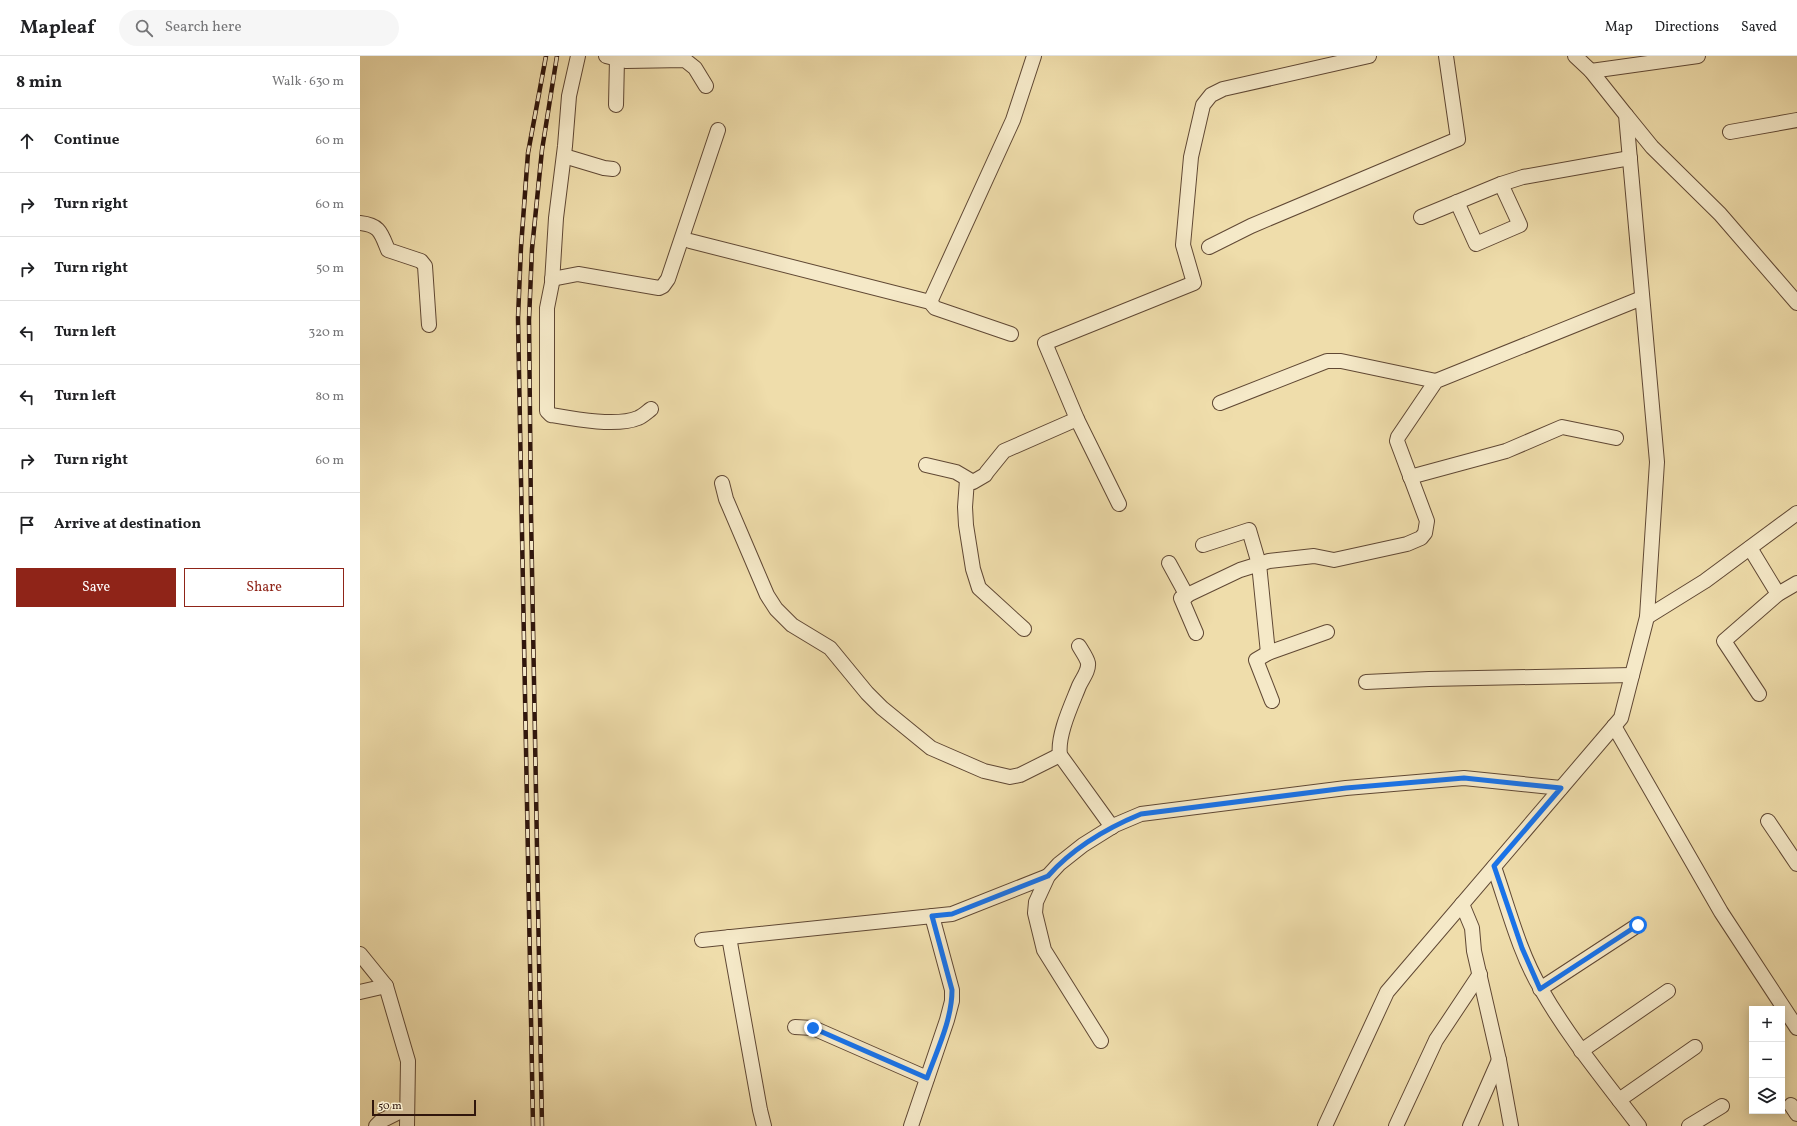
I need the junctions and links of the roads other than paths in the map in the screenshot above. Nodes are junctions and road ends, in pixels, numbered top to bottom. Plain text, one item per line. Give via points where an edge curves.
1 (578, 56) edge
2 (1032, 56) edge
3 (1370, 56) edge
4 (1446, 56) edge
5 (1575, 56) edge
6 (1698, 56) edge
7 (612, 58) edge
8 (685, 58) edge
9 (1590, 70) junction
10 (706, 86) dead end
11 (616, 105) dead end
12 (1626, 115) junction
13 (1797, 120) edge
14 (718, 130) dead end
15 (1730, 132) dead end
16 (564, 156) junction
17 (1630, 158) junction
18 (613, 168) dead end
19 (1501, 184) junction
20 (1457, 202) junction
21 (1421, 217) dead end
22 (360, 223) edge
23 (690, 241) dead end
24 (1209, 247) dead end
25 (552, 279) junction
26 (1642, 298) junction
27 (930, 302) junction
28 (1797, 303) edge
29 (429, 325) dead end
30 (1011, 334) dead end
31 (1436, 381) junction
32 (1220, 403) dead end
33 (651, 409) dead end
34 (1077, 419) junction
35 (1616, 438) dead end
36 (926, 465) dead end
37 (1410, 477) junction
38 (967, 480) junction
39 (722, 483) dead end
40 (1119, 504) dead end
41 (1797, 513) edge
42 (1203, 545) dead end
43 (1750, 548) junction
44 (1169, 563) dead end
45 (1259, 564) junction
46 (1797, 583) edge
47 (1778, 594) junction
48 (1186, 596) junction
49 (1647, 617) junction
50 (1024, 629) dead end
51 (1327, 632) dead end
52 (1196, 633) dead end
53 (1079, 646) dead end
54 (1268, 653) junction
55 (1632, 674) junction
56 (1366, 682) dead end
57 (1759, 694) dead end
58 (1272, 701) dead end
59 (1614, 726) junction
60 (1060, 755) junction
61 (1561, 788) junction
62 (1768, 821) dead end
63 (1112, 827) junction
64 (1797, 864) edge
65 (1494, 866) junction
66 (1048, 876) junction
67 (1462, 904) junction
68 (932, 916) junction
69 (1638, 925) dead end
70 (729, 937) junction
71 (702, 940) dead end
72 (360, 954) edge
73 (1480, 974) junction
74 (386, 986) junction
75 (1540, 989) junction
76 (1668, 990) dead end
77 (360, 992) edge
78 (795, 1026) dead end
79 (1797, 1028) edge
80 (1101, 1041) dead end
81 (1695, 1046) dead end
82 (1582, 1051) junction
83 (1499, 1060) junction
84 (927, 1078) junction
85 (1619, 1100) junction
86 (1722, 1106) dead end
87 (407, 1108) junction
88 (376, 1126) edge
89 (407, 1126) edge
90 (764, 1126) edge
91 (911, 1126) edge
92 (1325, 1126) edge
93 (1396, 1126) edge
94 (1470, 1126) edge
95 (1511, 1126) edge
96 (1639, 1126) edge
97 (1689, 1126) edge

1 - 16 street via 569,96
2 - 27 street via 1013,120
3 - 34 street via 1223,89 1211,95 1202,104 1192,157 1183,245 1194,283 1046,343
4 - 24 street via 1458,139 1251,226
5 - 9 street
6 - 9 street
7 - 8 street via 626,61
7 - 11 street
8 - 10 street
9 - 12 street
12 - 17 street
12 - 28 street via 1652,147 1720,214
13 - 15 street
14 - 25 street via 664,286 659,288 578,274
16 - 18 street via 604,168
16 - 25 street
17 - 19 street via 1523,177
17 - 26 street
19 - 20 street
19 - 20 street via 1520,225 1476,244
20 - 21 street
22 - 29 street via 378,229 388,250 421,261 425,266
23 - 27 street
25 - 33 street via 547,308 547,411 551,416 613,421 638,418
26 - 31 street
26 - 49 street via 1657,462
27 - 30 street via 935,308
31 - 32 street via 1341,361 1327,361
31 - 37 street via 1398,437 1397,441
34 - 38 street via 1004,451 985,475 973,482
34 - 40 street
35 - 37 street via 1562,427 1506,451
36 - 38 street via 956,472
37 - 45 street via 1426,521 1425,533 1421,538 1407,544 1334,560 1314,556
38 - 50 street via 966,526 979,588
39 - 60 street via 726,499 767,595 776,609 792,625 830,648 882,708 931,748 984,771 1010,777 1020,775
41 - 43 street
42 - 45 street via 1249,530
43 - 47 street
43 - 49 street via 1705,581
44 - 48 street
45 - 48 street via 1240,570
45 - 54 street
46 - 47 street
47 - 57 street via 1724,641
48 - 52 street via 1181,598
49 - 55 street
51 - 54 street
53 - 60 street via 1088,662 1087,669 1062,734
54 - 58 street via 1256,660
55 - 56 street
55 - 59 street via 1621,718
59 - 61 street
59 - 79 street via 1721,912
60 - 63 street
61 - 63 street via 1464,778 1346,788 1141,814
61 - 65 street
62 - 64 street
63 - 66 street via 1083,845
65 - 67 street
65 - 75 street via 1524,954
66 - 68 street via 952,914
66 - 80 street via 1036,902 1035,914 1044,950
67 - 73 street via 1472,928
67 - 92 street via 1387,992
68 - 70 street
68 - 84 street via 952,990 952,1001
69 - 75 street
70 - 71 street
70 - 90 street
72 - 74 street
73 - 83 street
73 - 93 street via 1436,1040
74 - 77 street
74 - 87 street via 408,1061
75 - 82 street via 1561,1024
76 - 82 street
78 - 84 street via 813,1028
81 - 85 street
82 - 85 street
83 - 94 street
83 - 95 street
84 - 91 street
85 - 96 street
86 - 97 street
87 - 88 street
87 - 89 street

